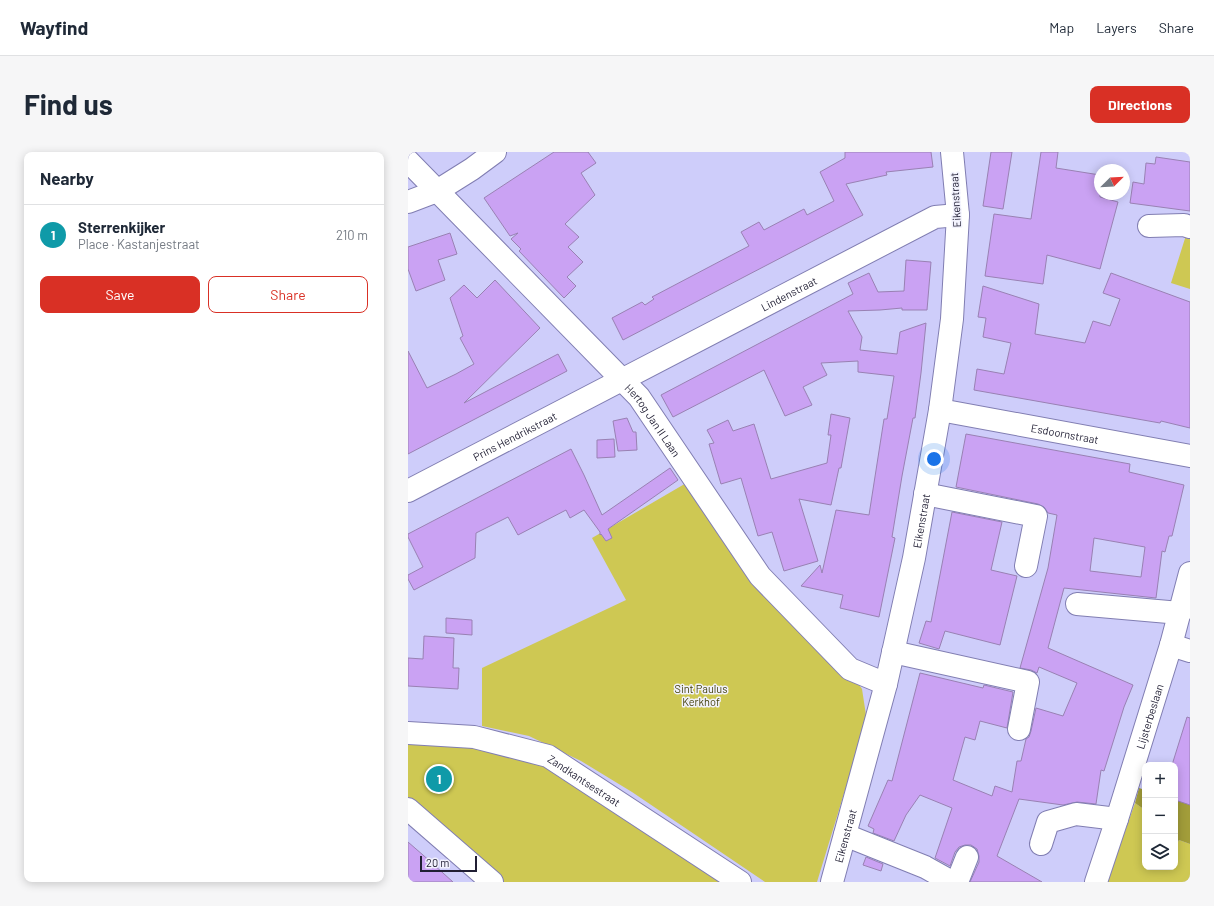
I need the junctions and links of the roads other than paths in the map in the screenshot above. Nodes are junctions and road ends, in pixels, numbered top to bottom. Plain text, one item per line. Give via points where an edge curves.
1 (495, 152) edge
2 (952, 152) edge
3 (408, 161) edge
4 (437, 191) junction
5 (408, 202) edge
6 (958, 215) junction
7 (1149, 226) dead end
8 (1190, 227) edge
9 (621, 380) junction
10 (940, 410) junction
11 (1190, 456) edge
12 (408, 491) edge
13 (925, 494) junction
14 (1026, 566) dead end
15 (1190, 573) edge
16 (1077, 604) dead end
17 (1180, 613) junction
18 (1180, 648) edge
19 (893, 652) junction
20 (886, 684) junction
21 (1019, 729) dead end
22 (408, 733) edge
23 (408, 809) edge
24 (1117, 819) junction
25 (845, 834) junction
26 (1041, 844) dead end
27 (967, 857) dead end
28 (492, 882) edge
29 (740, 882) edge
30 (832, 882) edge
31 (952, 882) edge
32 (957, 882) edge
33 (1096, 882) edge

1 - 4 street
2 - 6 street, Eikenstraat
3 - 4 street, Hertog Jan II Laan
4 - 5 street
4 - 9 street, Hertog Jan II Laan
6 - 9 street, Lindenstraat via 935,217
6 - 10 street, Eikenstraat via 952,319
7 - 8 street
9 - 12 street, Prins Hendrikstraat
9 - 20 street, Hertog Jan II Laan via 639,398 760,576 850,669
10 - 11 street, Esdoornstraat
10 - 13 street, Eikenstraat
13 - 14 street via 1036,516
13 - 19 street, Eikenstraat
15 - 17 street, Lijsterbeslaan
16 - 17 street
17 - 18 street, Lijsterbeslaan
18 - 24 street, Lijsterbeslaan
19 - 20 street, Eikenstraat
19 - 21 street via 1028,682
20 - 25 street, Eikenstraat
22 - 29 street, Zandkantsestraat via 474,737 548,756
23 - 28 street
24 - 26 street via 1076,814 1048,822
24 - 33 street, Lijsterbeslaan
25 - 30 street, Eikenstraat
25 - 31 street via 925,867
27 - 32 street

